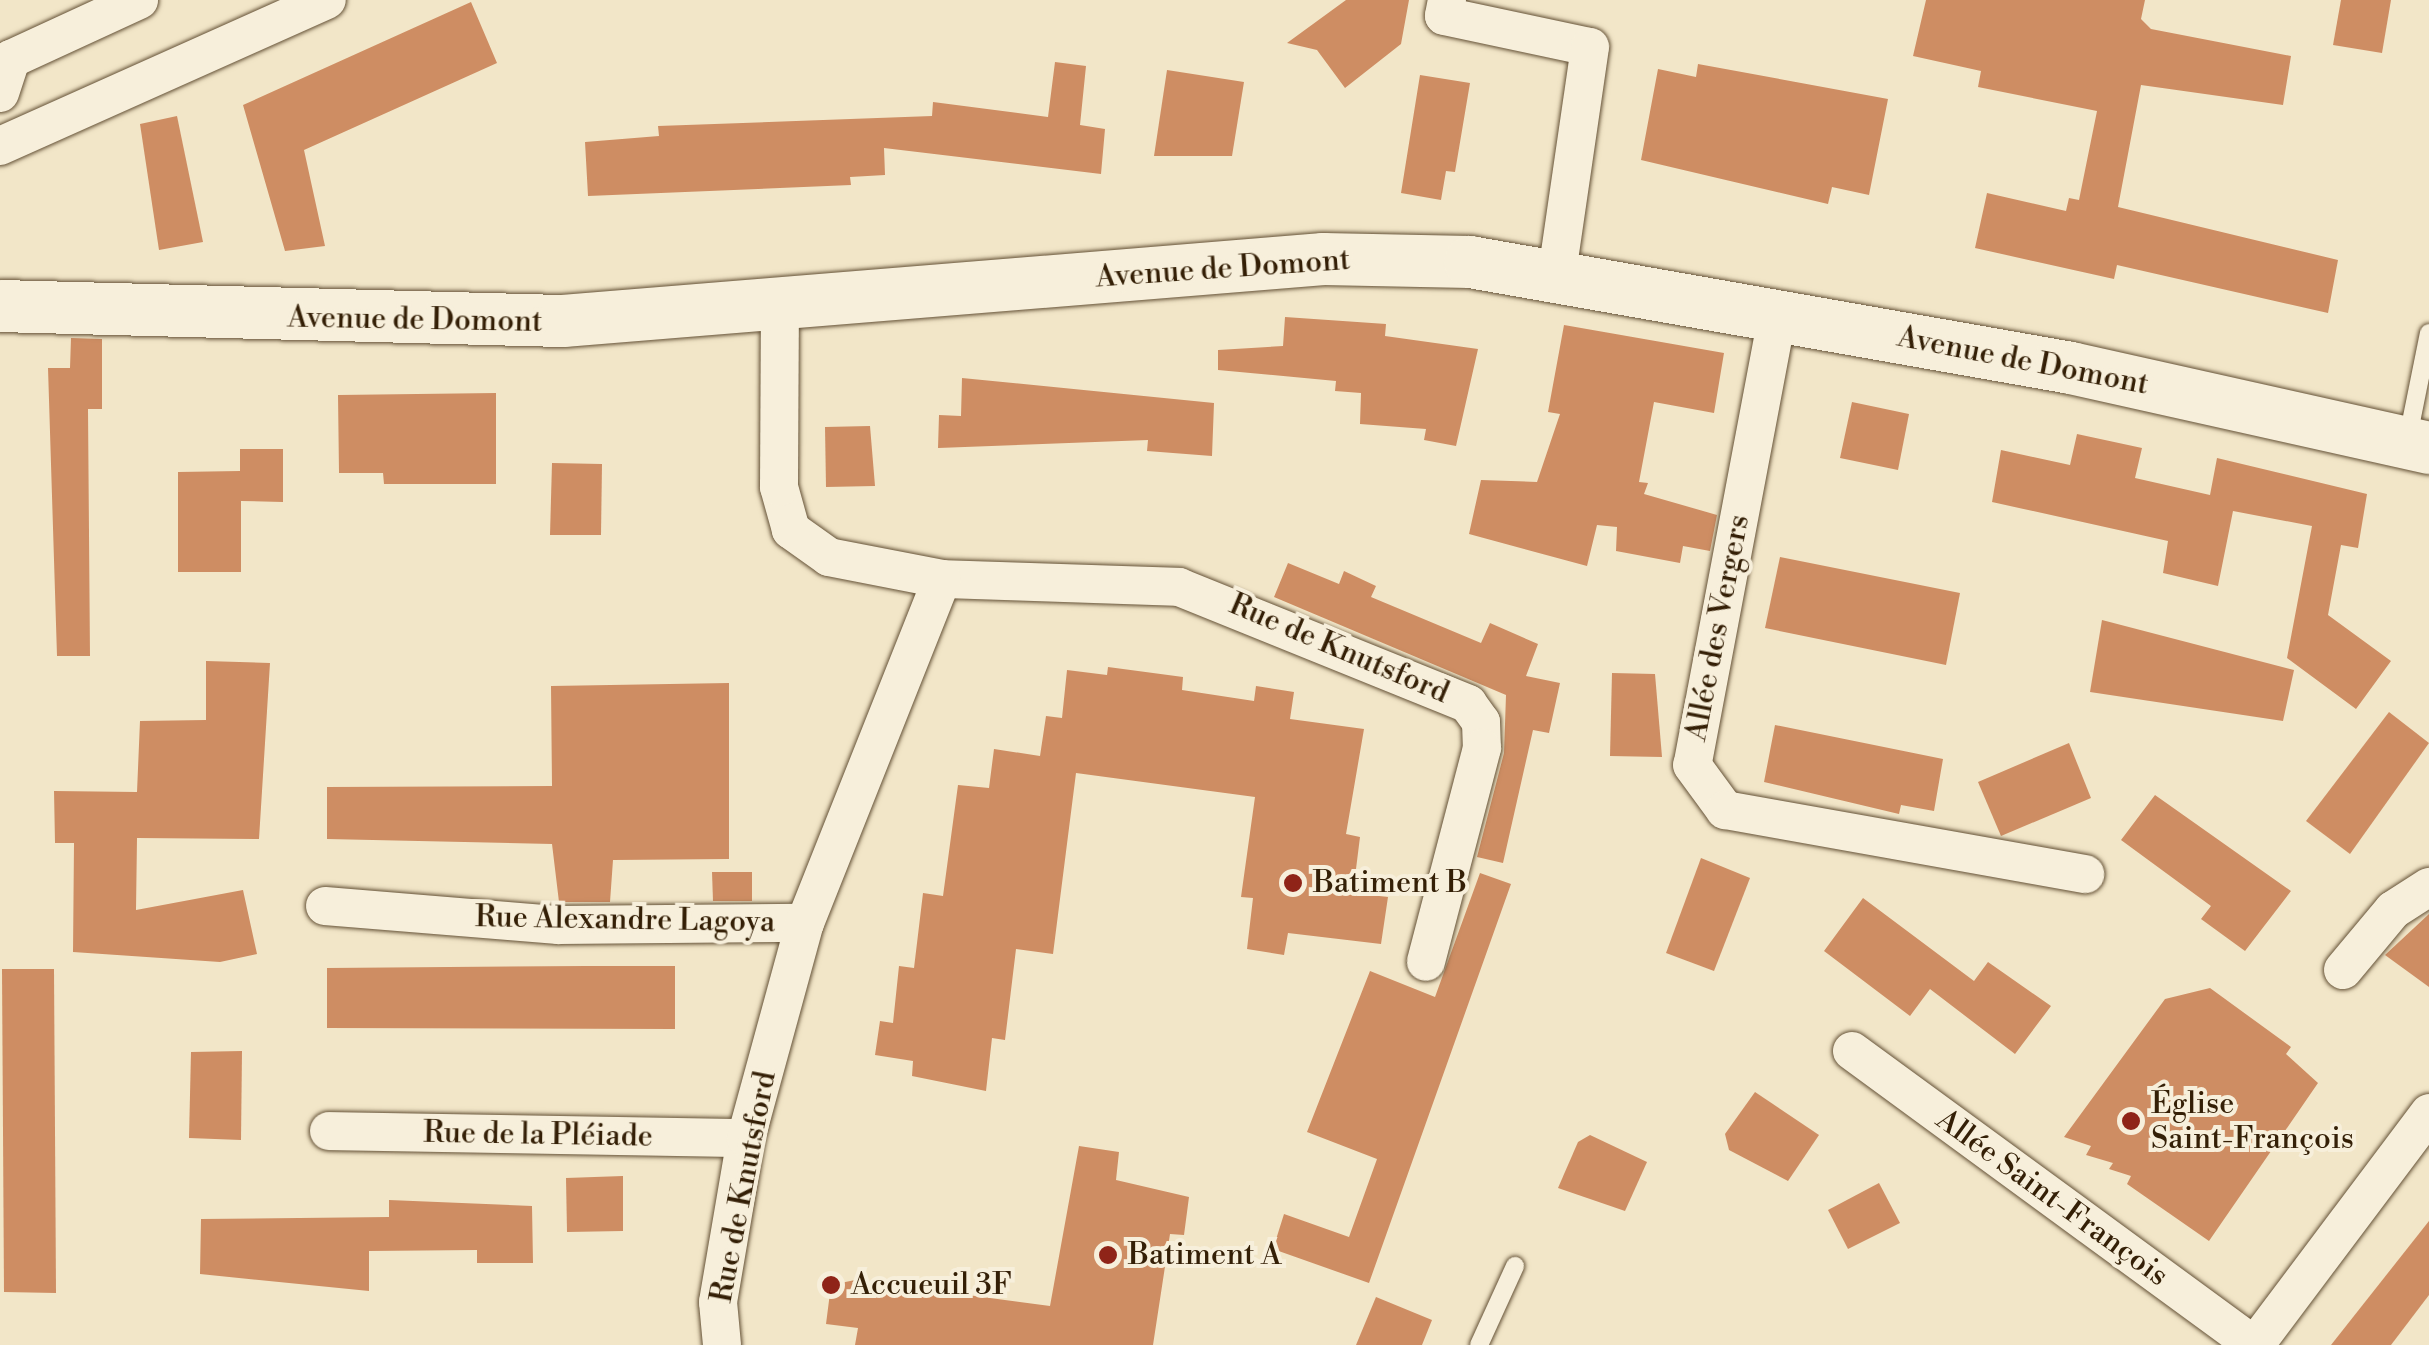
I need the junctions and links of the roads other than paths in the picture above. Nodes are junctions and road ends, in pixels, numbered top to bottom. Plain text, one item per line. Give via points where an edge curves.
1 (139, 0) edge
2 (327, 0) edge
3 (1447, 0) edge
4 (0, 93) edge
5 (0, 146) edge
6 (1557, 274) junction
7 (780, 303) junction
8 (0, 306) edge
9 (1778, 312) junction
10 (2429, 333) edge
11 (2418, 445) edge
12 (942, 579) junction
13 (2085, 874) dead end
14 (2429, 887) edge
15 (325, 906) dead end
16 (805, 922) junction
17 (1426, 962) dead end
18 (2342, 970) dead end
19 (1852, 1052) dead end
20 (2429, 1113) edge
21 (329, 1131) dead end
22 (746, 1138) junction
23 (1515, 1266) dead end
24 (722, 1345) edge
25 (1480, 1345) edge
26 (2254, 1345) edge

1 - 4 street via 10,59
2 - 5 street
3 - 6 street via 1444,16 1590,47
6 - 7 main road, Avenue de Domont via 1323,259
6 - 9 main road, Avenue de Domont
7 - 8 main road, Avenue de Domont via 450,324
7 - 12 street, Rue de Knutsford via 779,487 791,530 830,558
9 - 11 main road, Avenue de Domont
9 - 13 street, Allée des Vergers via 1692,765 1726,810
10 - 11 lane
12 - 16 street, Rue de Knutsford
12 - 17 street, Rue de Knutsford via 1179,587 1468,704 1481,722 1482,748
14 - 18 street via 2393,910
15 - 16 street, Rue Alexandre Lagoya via 558,925
16 - 22 street, Rue de Knutsford
19 - 26 street, Allée Saint-François
20 - 26 street
21 - 22 street, Rue de la Pléiade
22 - 24 street, Rue de Knutsford via 718,1302
23 - 25 lane

